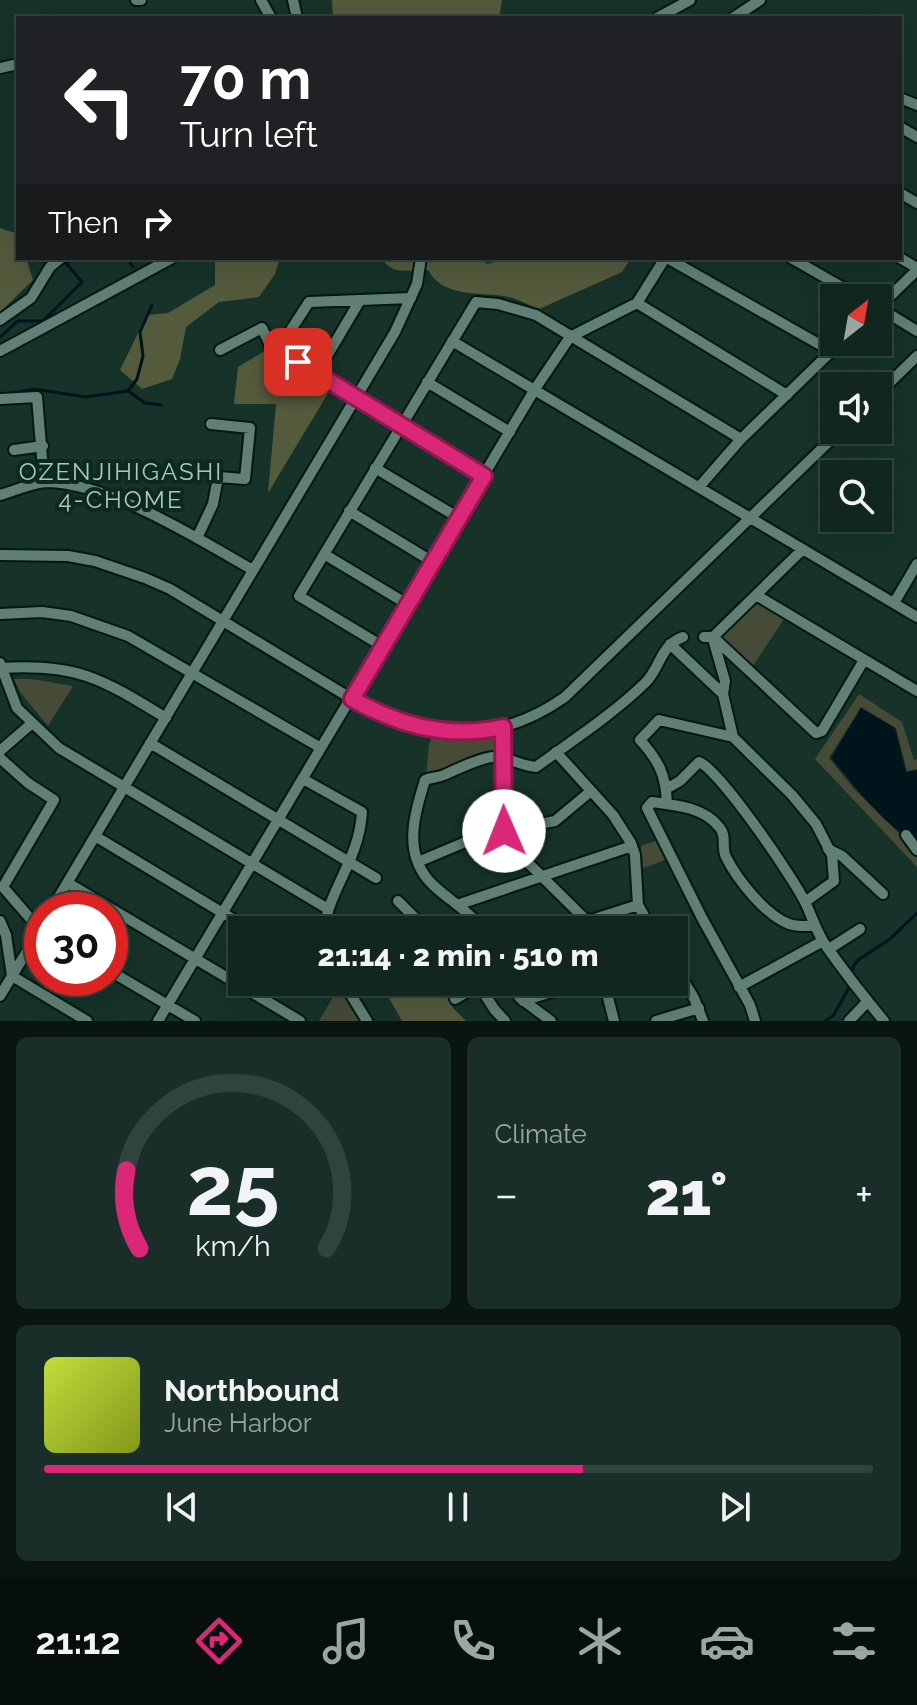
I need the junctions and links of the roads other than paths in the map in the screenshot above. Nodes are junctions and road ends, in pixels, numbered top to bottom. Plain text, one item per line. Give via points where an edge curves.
1 (690, 0) edge
2 (760, 0) edge
3 (661, 16) edge
4 (736, 16) edge
5 (59, 260) edge
6 (168, 260) edge
7 (421, 260) edge
8 (665, 260) edge
9 (670, 260) edge
10 (794, 260) edge
11 (917, 269) edge
12 (836, 284) edge
13 (892, 294) edge
14 (411, 298) junction
15 (359, 302) junction
16 (637, 303) junction
17 (892, 316) edge
18 (0, 320) edge
19 (917, 331) edge
20 (570, 337) junction
21 (452, 341) junction
22 (820, 345) edge
23 (220, 350) dead end
24 (278, 350) junction
25 (0, 351) edge
26 (826, 356) edge
27 (917, 356) edge
28 (317, 373) junction
29 (892, 380) edge
30 (427, 382) junction
31 (535, 389) junction
32 (787, 395) junction
33 (356, 397) junction
34 (0, 399) edge
35 (211, 424) dead end
36 (401, 425) junction
37 (510, 432) junction
38 (741, 439) junction
39 (827, 444) edge
40 (43, 446) junction
41 (14, 450) dead end
42 (375, 468) junction
43 (484, 476) junction
44 (44, 482) junction
45 (699, 487) junction
46 (0, 495) edge
47 (349, 511) junction
48 (459, 518) junction
49 (752, 518) junction
50 (197, 538) junction
51 (803, 549) junction
52 (324, 554) junction
53 (0, 555) edge
54 (433, 562) junction
55 (917, 564) edge
56 (253, 570) junction
57 (756, 595) junction
58 (894, 603) junction
59 (407, 604) junction
60 (0, 614) edge
61 (917, 617) edge
62 (223, 622) junction
63 (683, 637) dead end
64 (708, 637) junction
65 (670, 644) junction
66 (382, 646) junction
67 (864, 660) junction
68 (0, 665) edge
69 (192, 673) junction
70 (917, 691) edge
71 (723, 694) junction
72 (352, 699) junction
73 (166, 718) junction
74 (31, 724) junction
75 (503, 727) junction
76 (733, 737) junction
77 (150, 743) junction
78 (321, 748) junction
79 (0, 751) edge
80 (556, 752) junction
81 (0, 758) edge
82 (503, 758) junction
83 (303, 779) junction
84 (124, 787) junction
85 (666, 789) junction
86 (591, 791) junction
87 (667, 804) junction
88 (279, 819) junction
89 (504, 831) junction
90 (906, 835) dead end
91 (95, 836) junction
92 (632, 846) junction
93 (828, 849) junction
94 (917, 850) edge
95 (351, 862) junction
96 (418, 862) junction
97 (252, 864) junction
98 (543, 877) junction
99 (376, 878) dead end
100 (68, 883) junction
101 (62, 892) edge
102 (883, 894) dead end
103 (398, 901) dead end
104 (805, 902) junction
105 (460, 904) junction
106 (638, 905) junction
107 (328, 909) junction
108 (24, 910) edge
109 (223, 913) junction
110 (228, 916) edge
111 (327, 916) edge
112 (413, 916) edge
113 (471, 916) edge
114 (580, 916) edge
115 (612, 916) edge
116 (644, 916) edge
117 (0, 921) edge
118 (814, 926) junction
119 (860, 929) dead end
120 (826, 945) junction
121 (24, 957) edge
122 (195, 959) junction
123 (12, 976) junction
124 (128, 982) edge
125 (739, 987) junction
126 (688, 989) edge
127 (0, 996) edge
128 (352, 996) edge
129 (460, 996) edge
130 (486, 996) edge
131 (520, 996) edge
132 (539, 996) edge
133 (608, 996) edge
134 (455, 999) dead end
135 (523, 1001) junction
136 (868, 1001) junction
137 (168, 1005) junction
138 (699, 1008) junction
139 (87, 1021) edge
140 (158, 1021) edge
141 (195, 1021) edge
142 (300, 1021) edge
143 (367, 1021) edge
144 (505, 1021) edge
145 (551, 1021) edge
146 (614, 1021) edge
147 (656, 1021) edge
148 (703, 1021) edge
149 (755, 1021) edge
150 (849, 1021) edge
151 (884, 1021) edge

1 - 3 street
2 - 4 street
5 - 18 street via 31,298
6 - 25 street
7 - 14 street
8 - 16 street
9 - 22 street
10 - 12 street
11 - 13 street
14 - 15 street
14 - 33 street
15 - 24 street via 309,302
15 - 28 street
16 - 20 street
16 - 32 street
17 - 19 street
20 - 21 street via 521,310 476,302
20 - 31 street
20 - 38 street
21 - 30 street
21 - 31 street
23 - 24 street via 262,328
24 - 28 street
26 - 32 street
27 - 29 street
28 - 33 street
30 - 36 street
30 - 37 street
31 - 37 street
31 - 45 street
32 - 38 street
33 - 36 street
33 - 56 street
34 - 40 street via 37,397
35 - 50 street via 250,428 245,479 218,477 213,504
36 - 42 street
36 - 43 street
37 - 43 street
38 - 45 street
39 - 49 street
40 - 41 street
40 - 44 street
42 - 47 street
42 - 48 street
43 - 48 street
44 - 46 street
44 - 50 street via 73,485 132,506
45 - 49 street
47 - 52 street
47 - 54 street
48 - 54 street
49 - 51 street
49 - 75 street via 565,697
50 - 56 street
51 - 57 street
51 - 58 street
52 - 59 street
52 - 66 street via 299,596
53 - 62 street via 68,556 123,569 170,589
54 - 59 street
55 - 58 street
56 - 62 street
57 - 64 street
57 - 67 street
58 - 61 street
59 - 66 street
60 - 69 street via 42,612 95,623
62 - 69 street
62 - 72 street
63 - 65 street
64 - 67 street via 816,733
64 - 71 street via 725,681
65 - 71 street
65 - 80 street via 640,688
66 - 72 street
67 - 70 street
68 - 73 street via 90,675
68 - 74 street via 17,708
69 - 73 street
69 - 78 street
71 - 76 street
72 - 75 street via 399,722 433,731 468,734
72 - 78 street
73 - 77 street
74 - 79 street
74 - 84 street via 59,748
75 - 82 street
76 - 85 street via 659,720 640,740 658,760
76 - 93 street via 792,795
77 - 84 street
77 - 88 street
78 - 83 street
80 - 82 street via 536,767
80 - 86 street
81 - 108 street via 54,800 3,887
82 - 89 street
82 - 96 street via 488,757 425,780 412,830
83 - 88 street
83 - 95 street via 362,812
84 - 91 street
84 - 97 street
85 - 87 street
85 - 104 street via 699,762 708,765
86 - 89 street via 555,821
86 - 92 street
87 - 118 street via 689,807 717,824 726,857 771,914 790,924
87 - 125 street via 652,802 647,808 663,850
88 - 95 street
88 - 97 street
89 - 96 street
89 - 98 street via 517,855
90 - 94 street
91 - 100 street
91 - 109 street
92 - 98 street
92 - 106 street
93 - 102 street
93 - 104 street via 834,881
95 - 99 street
95 - 107 street
96 - 105 street via 434,886
97 - 107 street
97 - 109 street
98 - 105 street
98 - 114 street
100 - 101 street
100 - 122 street
103 - 112 street
104 - 118 street
105 - 113 street
106 - 115 street
106 - 116 street
107 - 111 street
109 - 110 street
109 - 122 street
117 - 123 street
118 - 120 street
119 - 120 street
120 - 125 street
120 - 136 street
121 - 123 street
122 - 137 street
122 - 142 street
123 - 127 street
123 - 139 street
124 - 137 street
125 - 149 street
126 - 138 street
128 - 143 street
129 - 134 street
130 - 144 street
131 - 135 street
132 - 135 street
133 - 146 street
135 - 145 street
136 - 150 street
136 - 151 street
137 - 140 street
137 - 141 street
138 - 147 street
138 - 148 street

